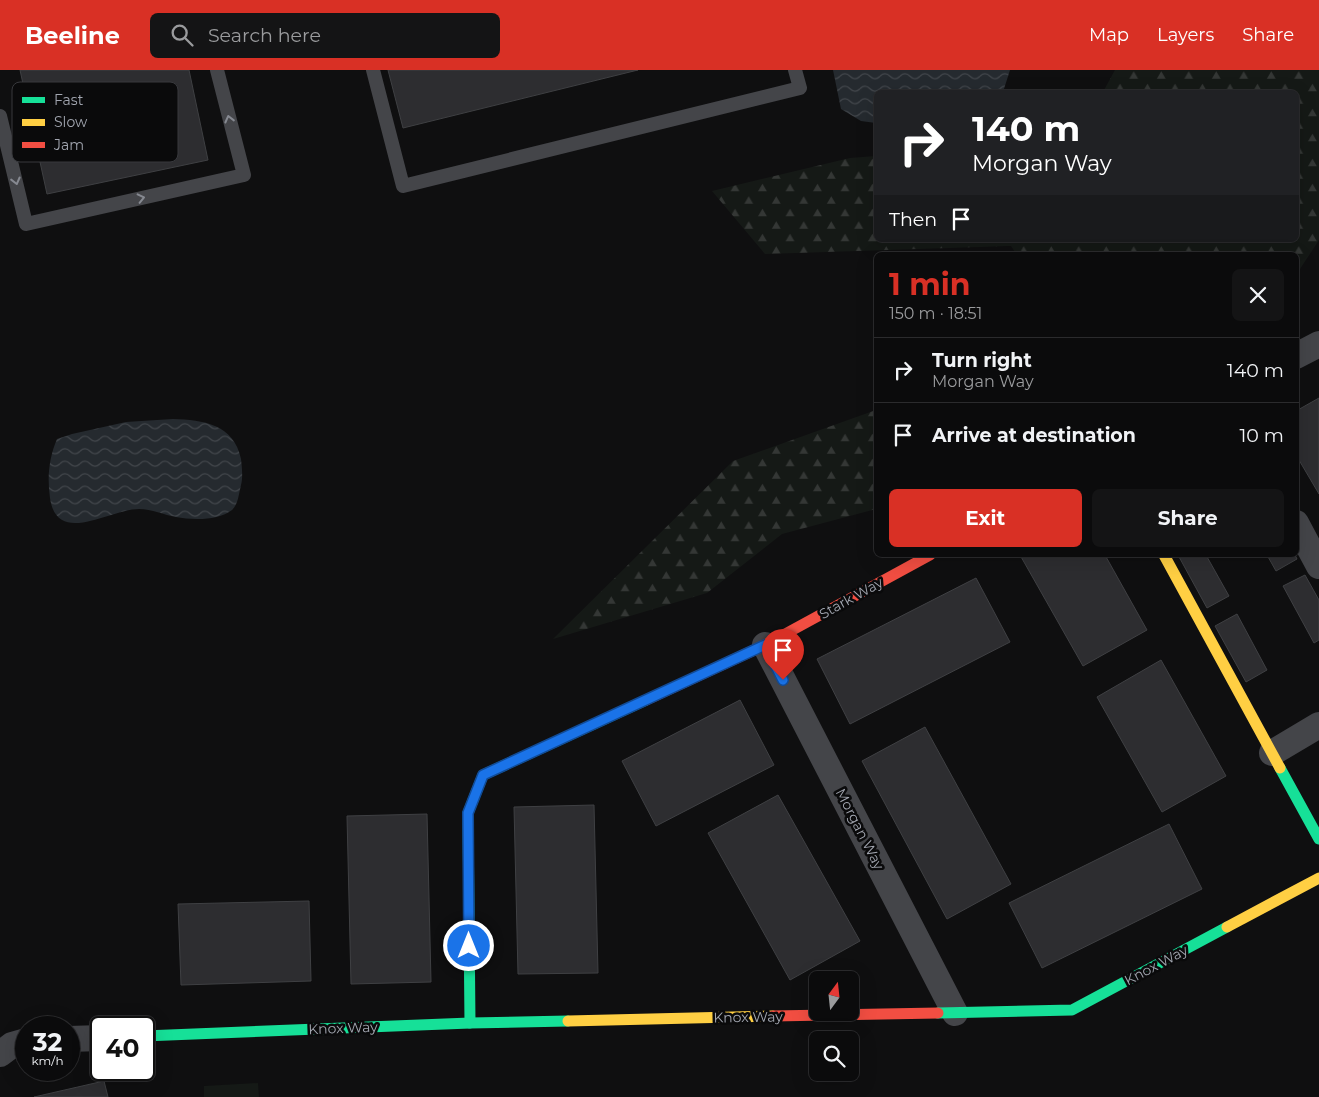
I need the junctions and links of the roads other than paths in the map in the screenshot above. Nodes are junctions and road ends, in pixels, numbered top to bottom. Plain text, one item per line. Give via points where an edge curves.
1 (217, 70) edge
2 (373, 70) edge
3 (795, 70) edge
4 (0, 116) edge
5 (1319, 344) edge
6 (1299, 354) edge
7 (1299, 529) edge
8 (926, 557) edge
9 (1165, 557) edge
10 (1319, 566) edge
11 (765, 645) junction
12 (1319, 725) edge
13 (1272, 753) junction
14 (1319, 838) edge
15 (1319, 878) edge
16 (955, 1013) junction
17 (470, 1022) junction
18 (155, 1036) edge
19 (15, 1043) edge
20 (0, 1054) edge

4 -> 1 lane via 26,224 244,175
2 - 3 lane via 403,186 800,88
5 - 6 street
7 - 10 street
8 - 11 street, Stark Way
9 - 13 street
11 - 16 street, Morgan Way
11 - 17 street, Stark Way via 483,775 468,813
12 - 13 street
13 - 14 street
15 - 16 street, Knox Way via 1072,1010
16 - 17 street, Knox Way
17 - 18 street, Knox Way
19 - 20 street

